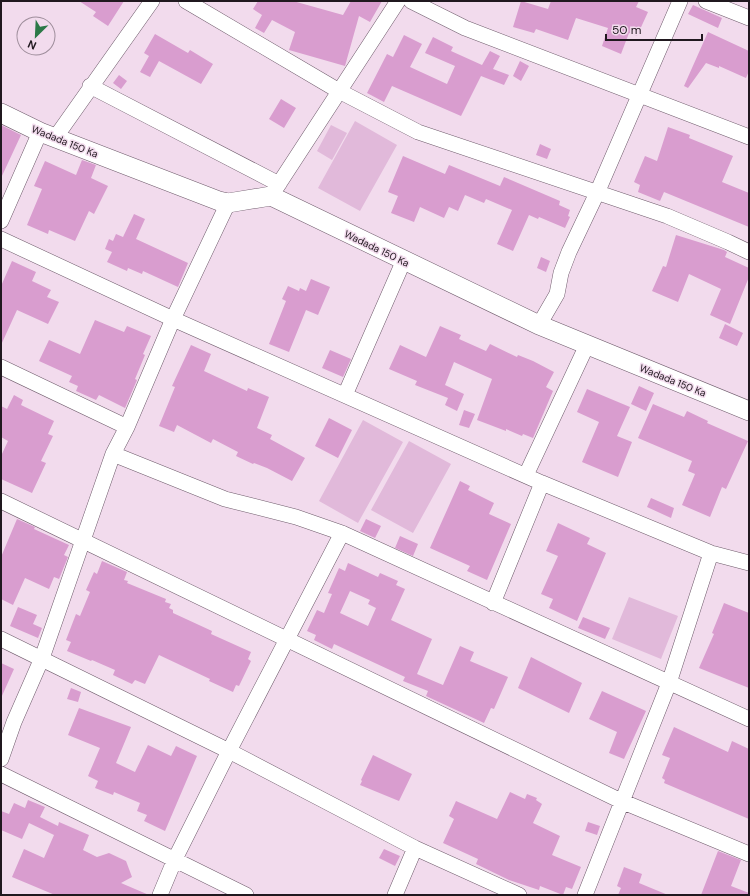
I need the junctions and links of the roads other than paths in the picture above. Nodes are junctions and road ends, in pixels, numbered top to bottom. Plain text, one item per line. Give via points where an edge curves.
1 (152, 1) edge
2 (186, 1) edge
3 (398, 1) edge
4 (411, 1) edge
5 (680, 1) edge
6 (706, 1) edge
7 (749, 18) edge
8 (90, 86) junction
9 (339, 91) junction
10 (638, 94) junction
11 (1, 113) edge
12 (47, 135) junction
13 (749, 137) edge
14 (275, 190) junction
15 (597, 193) junction
16 (228, 203) junction
17 (1, 221) edge
18 (1, 238) edge
19 (749, 252) edge
20 (404, 260) junction
21 (173, 319) junction
22 (539, 325) junction
23 (587, 345) junction
24 (1, 367) edge
25 (345, 395) junction
26 (749, 411) edge
27 (128, 427) junction
28 (114, 454) junction
29 (526, 475) junction
30 (542, 483) junction
31 (1, 501) edge
32 (342, 533) junction
33 (82, 541) junction
34 (711, 553) junction
35 (749, 563) edge
36 (493, 603) junction
37 (1, 639) edge
38 (287, 640) junction
39 (42, 658) junction
40 (669, 683) junction
41 (749, 719) edge
42 (229, 751) junction
43 (1, 759) edge
44 (1, 774) edge
45 (621, 801) junction
46 (415, 848) junction
47 (749, 854) edge
48 (175, 859) junction
49 (160, 895) edge
50 (246, 895) edge
51 (395, 895) edge
52 (518, 895) edge
53 (585, 895) edge

1 - 8 street
2 - 9 street
3 - 9 street
4 - 10 street via 465,28
5 - 10 street
6 - 7 street
8 - 12 street
8 - 14 street
9 - 14 street
9 - 15 street via 418,132
10 - 13 street
10 - 15 street
11 - 12 street, Wadada 150 Ka
12 - 16 street, Wadada 150 Ka
12 - 17 street
14 - 16 street, Wadada 150 Ka
14 - 20 street, Wadada 150 Ka
15 - 19 street via 667,216
15 - 22 street via 560,273 558,294
16 - 21 street
18 - 21 street
20 - 22 street, Wadada 150 Ka
20 - 25 street
21 - 25 street
21 - 27 street
22 - 23 street, Wadada 150 Ka
23 - 26 street, Wadada 150 Ka
23 - 29 street
24 - 27 street
25 - 29 street
27 - 28 street
28 - 32 street via 225,499 296,517
28 - 33 street
29 - 30 street
30 - 34 street
30 - 36 street
31 - 33 street
32 - 36 street
32 - 38 street
33 - 38 street
33 - 39 street
34 - 35 street
34 - 40 street
36 - 40 street
37 - 39 street
38 - 42 street
38 - 45 street
39 - 42 street
39 - 43 street
40 - 41 street
40 - 45 street
42 - 46 street
42 - 48 street
44 - 48 street
45 - 47 street
45 - 53 street
46 - 51 street
46 - 52 street
48 - 49 street
48 - 50 street

